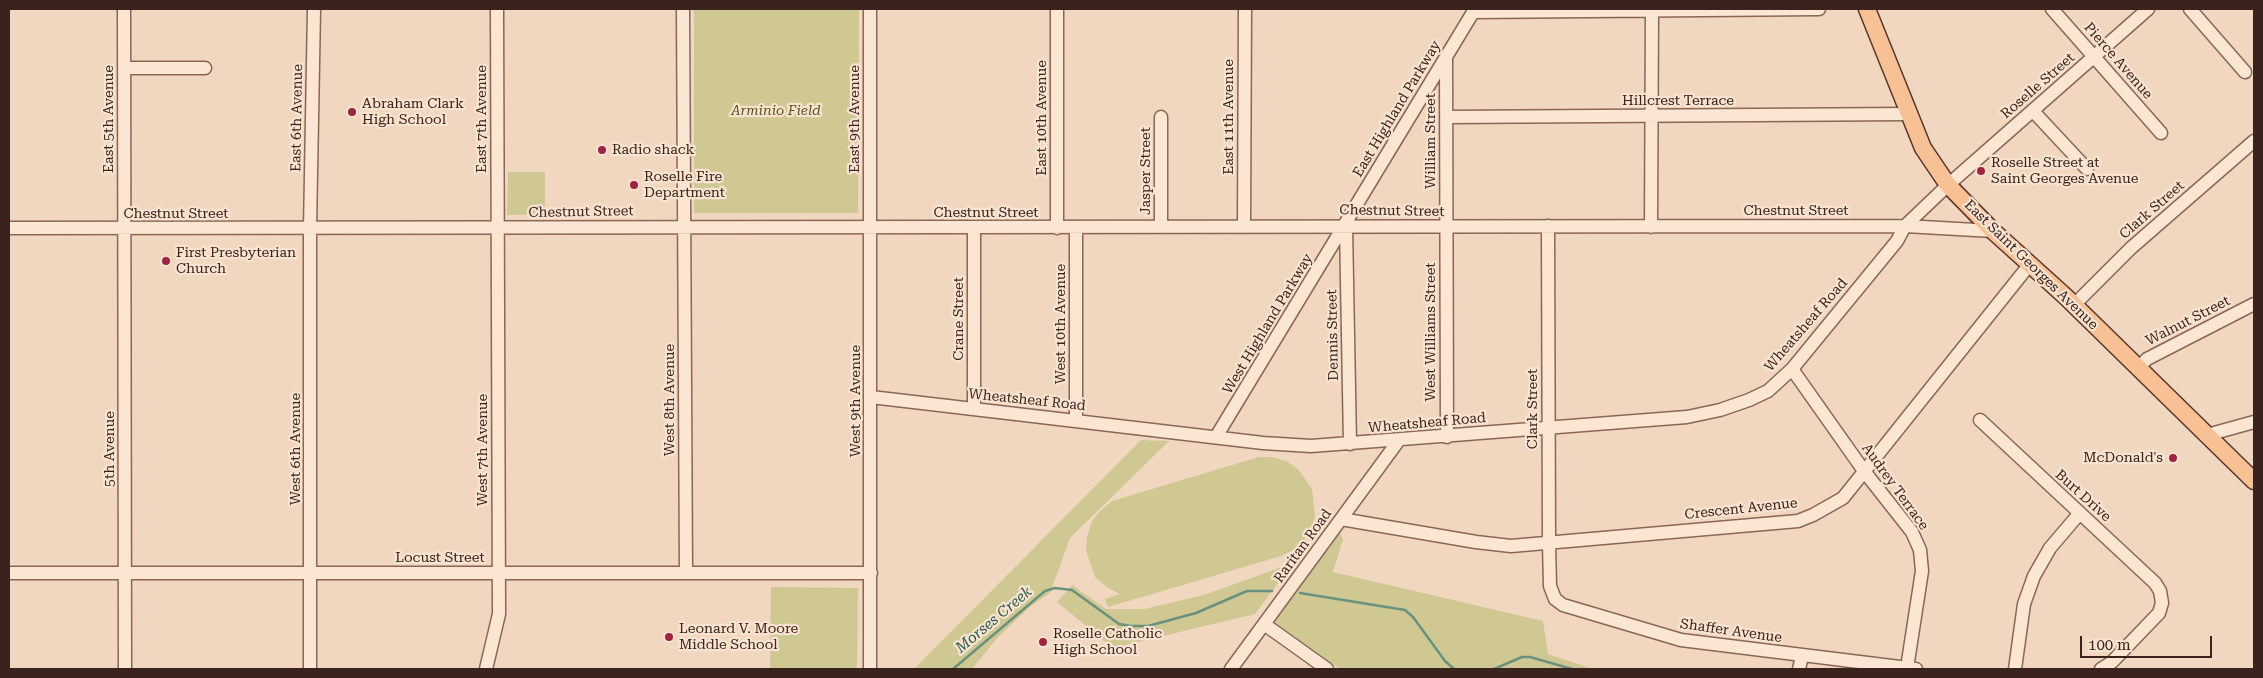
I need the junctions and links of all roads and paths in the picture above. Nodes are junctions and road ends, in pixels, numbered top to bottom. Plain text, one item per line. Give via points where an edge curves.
1 (124, 9) edge
2 (314, 9) edge
3 (497, 9) edge
4 (683, 9) edge
5 (870, 9) edge
6 (1057, 9) edge
7 (1245, 9) edge
8 (1820, 9) edge
9 (1867, 9) edge
10 (2052, 9) edge
11 (2148, 9) edge
12 (2190, 9) edge
13 (1474, 10) edge
14 (1652, 10) edge
15 (1446, 56) junction
16 (2094, 56) junction
17 (124, 68) junction
18 (205, 68) dead end
19 (2245, 72) dead end
20 (2032, 110) junction
21 (1909, 114) junction
22 (1652, 116) junction
23 (1161, 117) dead end
24 (1447, 117) junction
25 (2161, 133) dead end
26 (2252, 148) edge
27 (2087, 169) dead end
28 (1948, 185) junction
29 (684, 226) junction
30 (1161, 226) junction
31 (1244, 226) junction
32 (1346, 226) junction
33 (1548, 226) junction
34 (1905, 226) junction
35 (1446, 227) junction
36 (1651, 227) junction
37 (9, 228) edge
38 (497, 228) junction
39 (870, 228) junction
40 (974, 228) junction
41 (1057, 228) junction
42 (1076, 228) junction
43 (123, 229) junction
44 (310, 229) junction
45 (1993, 231) junction
46 (2030, 264) junction
47 (2254, 304) edge
48 (2074, 305) junction
49 (2138, 368) junction
50 (1792, 369) junction
51 (871, 397) junction
52 (974, 410) junction
53 (1980, 420) dead end
54 (1076, 421) junction
55 (2254, 422) edge
56 (1548, 429) junction
57 (2207, 435) junction
58 (1216, 437) junction
59 (1446, 437) junction
60 (1399, 440) junction
61 (1350, 444) junction
62 (1864, 471) junction
63 (2254, 481) edge
64 (2079, 514) junction
65 (1341, 519) junction
66 (1549, 542) junction
67 (9, 573) edge
68 (125, 573) junction
69 (311, 573) junction
70 (498, 573) junction
71 (686, 573) junction
72 (870, 573) junction
73 (1552, 592) joint
74 (1264, 624) junction
75 (1802, 656) junction
76 (125, 669) edge
77 (310, 669) edge
78 (486, 669) edge
79 (870, 669) edge
80 (1231, 669) edge
81 (1327, 669) edge
82 (1799, 669) edge
83 (1911, 669) edge
84 (2015, 669) edge
85 (2101, 669) edge

1 - 17 street, East 5th Avenue
2 - 44 street, East 6th Avenue
3 - 38 street, East 7th Avenue
4 - 29 street, West 8th Avenue
5 - 39 street, East 9th Avenue
6 - 41 street, East 10th Avenue
7 - 31 street, East 11th Avenue
8 - 14 street
9 - 21 main road, East Saint Georges Avenue
10 - 16 street, Pierce Avenue
11 - 16 street, Roselle Street
12 - 19 street
13 - 14 street
13 - 15 street, East Highland Parkway
14 - 22 street
15 - 24 street, William Street
15 - 32 street, East Highland Parkway
16 - 20 street, Roselle Street
16 - 25 street, Pierce Avenue
17 - 18 street
17 - 43 street, East 5th Avenue
20 - 27 street
20 - 28 street, Roselle Street
21 - 22 street, Hillcrest Terrace
21 - 28 main road, East Saint Georges Avenue via 1923,148
22 - 24 street, Hillcrest Terrace
22 - 36 street
23 - 30 street, Jasper Street
24 - 35 street, William Street
26 - 48 street, Clark Street via 2131,248
28 - 34 street
28 - 45 main road, East Saint Georges Avenue
29 - 38 street, Chestnut Street
29 - 39 street, Chestnut Street
29 - 71 street, West 8th Avenue
30 - 31 street, Chestnut Street
30 - 42 street, Chestnut Street
31 - 32 street, Chestnut Street
32 - 35 street, Chestnut Street
32 - 58 street, West Highland Parkway
32 - 61 street, Dennis Street
33 - 35 street, Chestnut Street
33 - 36 street, Chestnut Street
33 - 56 street, Clark Street
34 - 36 street, Chestnut Street
34 - 45 street, Chestnut Street
34 - 50 street, Wheatsheaf Road via 1897,241
35 - 59 street, West Williams Street
37 - 43 street, Chestnut Street
38 - 44 street, Chestnut Street
38 - 70 street, West 7th Avenue
39 - 40 street, Chestnut Street
39 - 51 street, West 9th Avenue
40 - 41 street, Chestnut Street
40 - 52 street, Crane Street
41 - 42 street, Chestnut Street
42 - 54 street, West 10th Avenue
43 - 44 street, Chestnut Street
43 - 68 street, 5th Avenue
44 - 69 street, West 6th Avenue
45 - 46 main road, East Saint Georges Avenue
46 - 48 main road, East Saint Georges Avenue
46 - 62 street, Crescent Avenue
47 - 49 street, Walnut Street via 2147,360
48 - 49 main road, East Saint Georges Avenue
49 - 57 main road, East Saint Georges Avenue
50 - 56 street, Wheatsheaf Road via 1768,391 1720,410 1687,417
50 - 62 street, Audrey Terrace
51 - 52 street, Wheatsheaf Road
51 - 72 street, West 9th Avenue
52 - 54 street, Wheatsheaf Road
53 - 64 street, Burt Drive
54 - 58 street, Wheatsheaf Road
55 - 57 street
56 - 59 street, Wheatsheaf Road
56 - 66 street, Clark Street
57 - 63 main road, East Saint Georges Avenue
58 - 61 street, Wheatsheaf Road via 1311,446
59 - 60 street, Wheatsheaf Road
60 - 61 street, Wheatsheaf Road
60 - 65 street, Raritan Road
62 - 66 street, Crescent Avenue via 1843,498 1798,520
62 - 83 street, Audrey Terrace via 1912,532 1920,550 1922,572
64 - 84 street via 2050,548 2034,576 2024,604
64 - 85 street, Burt Drive via 2155,583 2161,597 2159,613 2112,662
65 - 66 street, Crescent Avenue via 1511,546
65 - 74 street, Raritan Road
66 - 73 street, Clark Street
67 - 68 street, Locust Street
68 - 69 street, Locust Street
68 - 76 street, 5th Avenue
69 - 70 street, Locust Street
69 - 77 street, West 6th Avenue
70 - 71 street, Locust Street
70 - 78 street, West 7th Avenue via 499,620
71 - 72 street, Locust Street
72 - 79 street, West 9th Avenue
73 - 75 street, Shaffer Avenue via 1563,605 1680,640
74 - 80 street, Raritan Road
74 - 81 street
75 - 82 street
75 - 83 street, Shaffer Avenue

